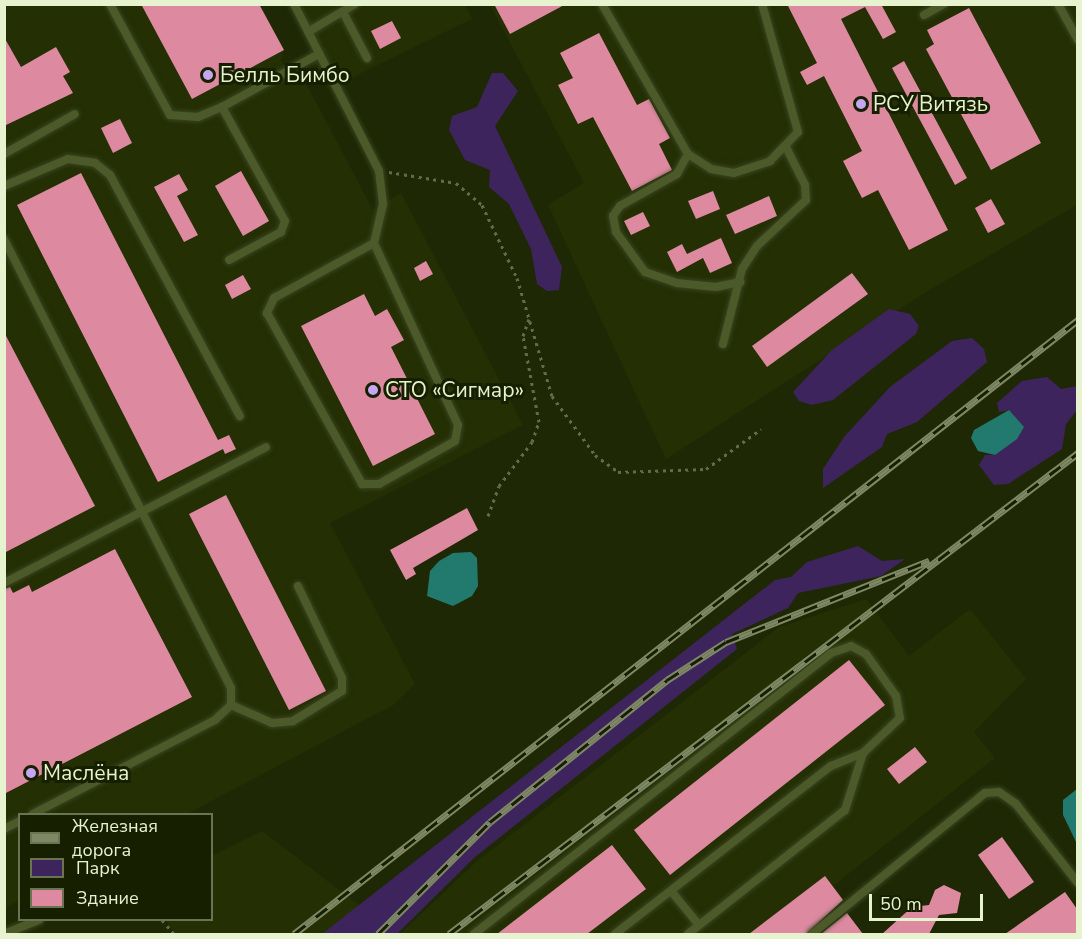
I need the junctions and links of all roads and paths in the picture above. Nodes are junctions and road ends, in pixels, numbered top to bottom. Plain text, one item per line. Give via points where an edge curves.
1 (110, 4) edge
2 (294, 4) edge
3 (602, 4) edge
4 (762, 4) edge
5 (944, 4) edge
6 (1058, 4) edge
7 (350, 7) edge
8 (924, 15) dead end
9 (308, 32) junction
10 (1077, 40) edge
11 (319, 54) junction
12 (367, 58) dead end
13 (222, 107) junction
14 (75, 114) dead end
15 (786, 147) junction
16 (4, 154) edge
17 (688, 154) junction
18 (379, 171) junction
19 (4, 186) edge
20 (4, 239) edge
21 (374, 243) junction
22 (229, 260) dead end
23 (740, 282) junction
24 (530, 318) junction
25 (723, 344) dead end
26 (240, 416) dead end
27 (761, 429) dead end
28 (266, 447) dead end
29 (139, 513) junction
30 (488, 516) dead end
31 (4, 583) edge
32 (298, 586) dead end
33 (231, 705) junction
34 (863, 753) junction
35 (35, 813) edge
36 (18, 822) edge
37 (4, 829) edge
38 (1077, 883) edge
39 (671, 891) junction
40 (36, 921) edge
41 (163, 921) edge
42 (699, 926) junction
43 (4, 934) edge
44 (174, 934) edge
45 (474, 934) edge
46 (615, 934) edge
47 (688, 934) edge
48 (812, 934) edge

1 - 13 lane via 170,115 198,117
2 - 9 lane
3 - 17 lane
4 - 15 lane via 793,103 798,132
5 - 8 lane
6 - 10 lane
7 - 9 lane
7 - 12 lane
9 - 11 lane
11 - 13 lane
11 - 18 lane
13 - 22 lane via 285,220 281,232
14 - 16 lane
15 - 17 lane via 770,160 734,173 711,169
15 - 23 lane via 805,185 806,200 757,246
17 - 23 lane via 677,174 620,206 613,216 616,232 645,272 677,283 716,287
18 - 21 lane via 383,204
18 - 24 path via 456,183 471,192 499,235
19 - 26 lane via 68,159 95,163 110,175
20 - 29 lane
21 - 21 lane via 274,298 267,313 362,484 379,484 455,441 458,425
23 - 25 lane via 727,311
24 - 27 path via 552,396 595,455 618,472 644,475 706,469
24 - 30 path via 524,336 539,422 532,442 499,486
28 - 29 lane
29 - 31 lane
29 - 33 lane via 231,688
32 - 33 lane via 342,678 342,691 293,721 272,723
33 - 35 lane via 215,720
34 - 39 lane via 831,766
34 - 42 lane via 845,810
34 - 45 lane via 900,718 896,696 866,654 851,646 831,653
36 - 37 lane
38 - 48 lane via 1016,804 999,792 985,794
39 - 42 lane
39 - 46 lane
40 - 43 lane
41 - 44 path
42 - 47 lane

